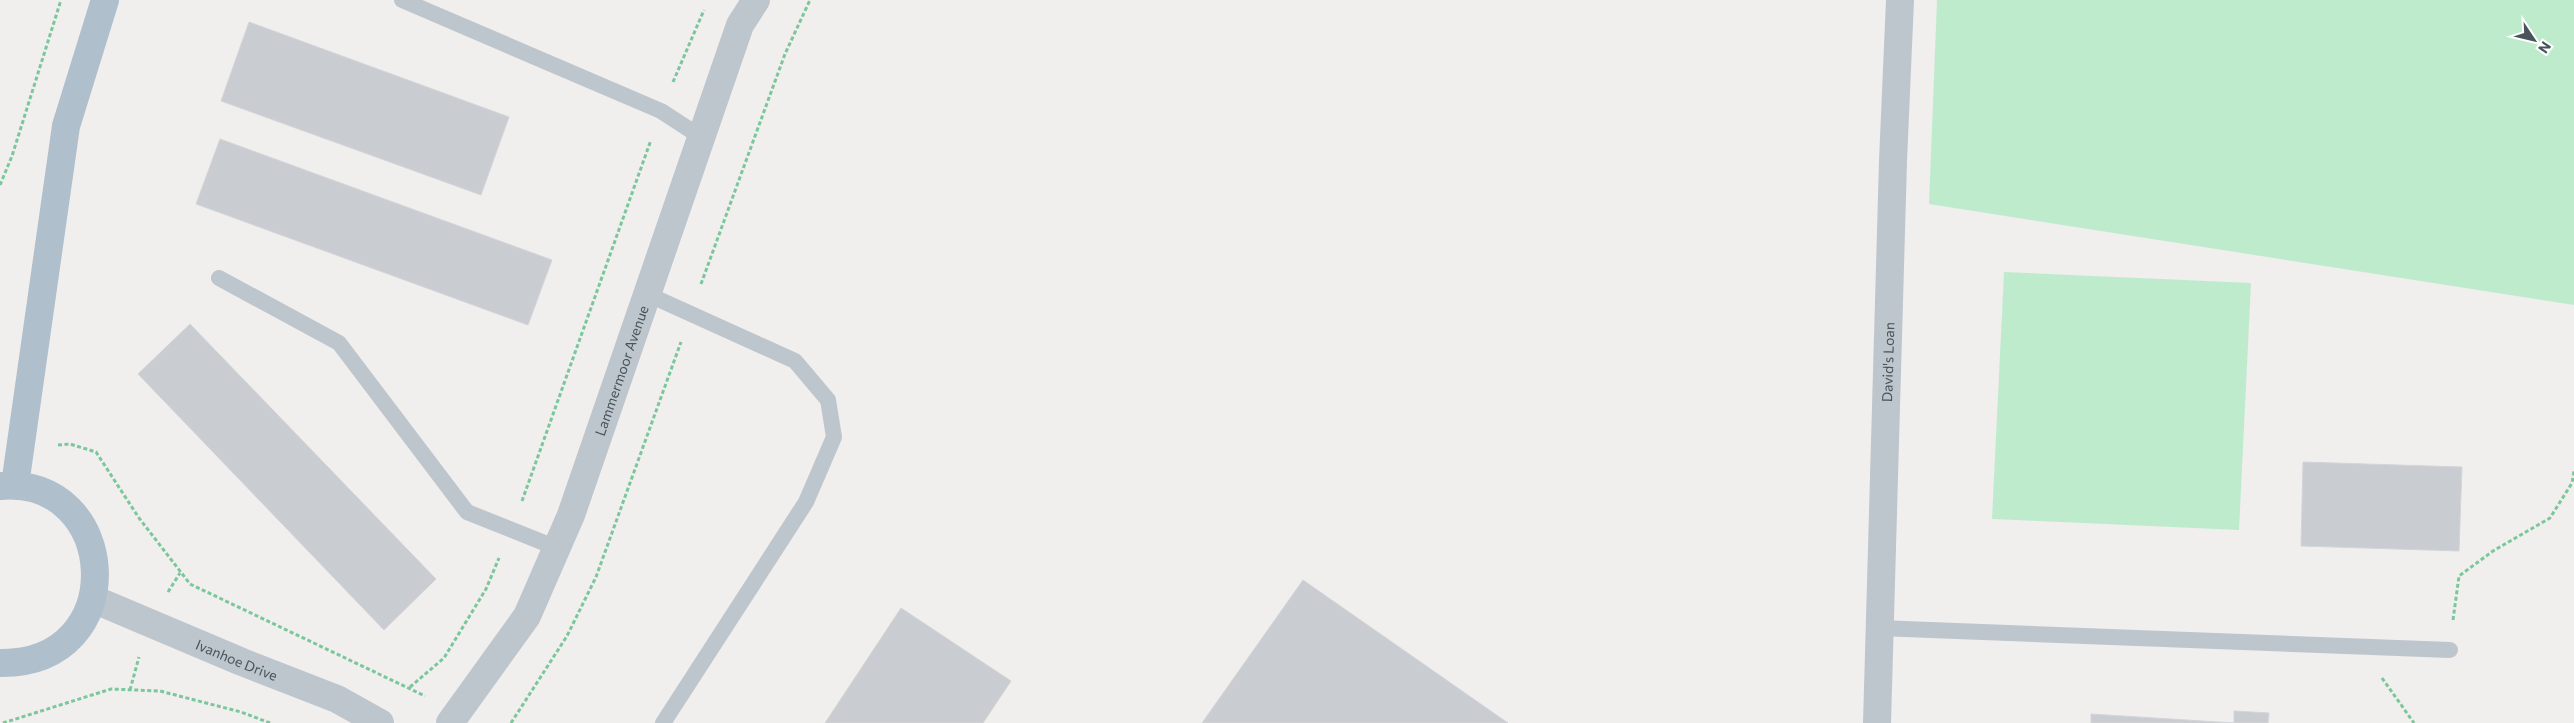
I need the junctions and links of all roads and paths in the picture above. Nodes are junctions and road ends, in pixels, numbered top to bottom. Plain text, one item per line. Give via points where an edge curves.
1 (61, 0) edge
2 (105, 0) edge
3 (402, 0) edge
4 (756, 0) edge
5 (810, 0) edge
6 (1900, 0) edge
7 (705, 7) dead end
8 (661, 111) junction
9 (701, 137) junction
10 (0, 185) edge
11 (219, 278) dead end
12 (647, 294) junction
13 (691, 313) junction
14 (21, 448) junction
15 (2574, 471) edge
16 (8, 486) edge
17 (512, 529) junction
18 (557, 548) junction
19 (93, 599) junction
20 (1879, 628) junction
21 (2360, 647) junction
22 (2450, 650) joint
23 (0, 663) edge
24 (410, 687) junction
25 (453, 718) edge
26 (3, 723) edge
27 (270, 723) edge
28 (380, 723) edge
29 (511, 723) edge
30 (663, 723) edge
31 (1877, 723) edge
32 (2414, 723) edge

1 - 10 path
2 - 14 main road via 66,126
3 - 8 lane
4 - 9 street, Lammermoor Avenue via 740,26
5 - 13 path via 785,54
6 - 20 street, David's Loan
7 - 8 path
8 - 9 lane
8 - 17 path
9 - 12 street, Lammermoor Avenue
11 - 17 lane via 339,343 467,512
12 - 13 lane
12 - 18 street, Lammermoor Avenue
13 - 29 path via 596,577 567,636
13 - 30 lane via 796,361 828,400 834,437 806,502
14 - 16 main road
14 - 24 path via 70,444 96,452 139,518 190,584
15 - 22 path via 2572,483 2550,518 2493,551 2459,576
16 - 19 main road via 40,491 63,504 81,524 92,547 97,573
17 - 18 lane
17 - 24 path via 486,589 444,658
18 - 25 street, Lammermoor Avenue via 527,616
19 - 23 main road via 78,629 53,651 21,663
19 - 28 street, Ivanhoe Drive via 337,699
20 - 21 lane
20 - 31 street, David's Loan
21 - 22 lane
21 - 32 path
24 - 25 path
26 - 27 path via 111,689 160,691

